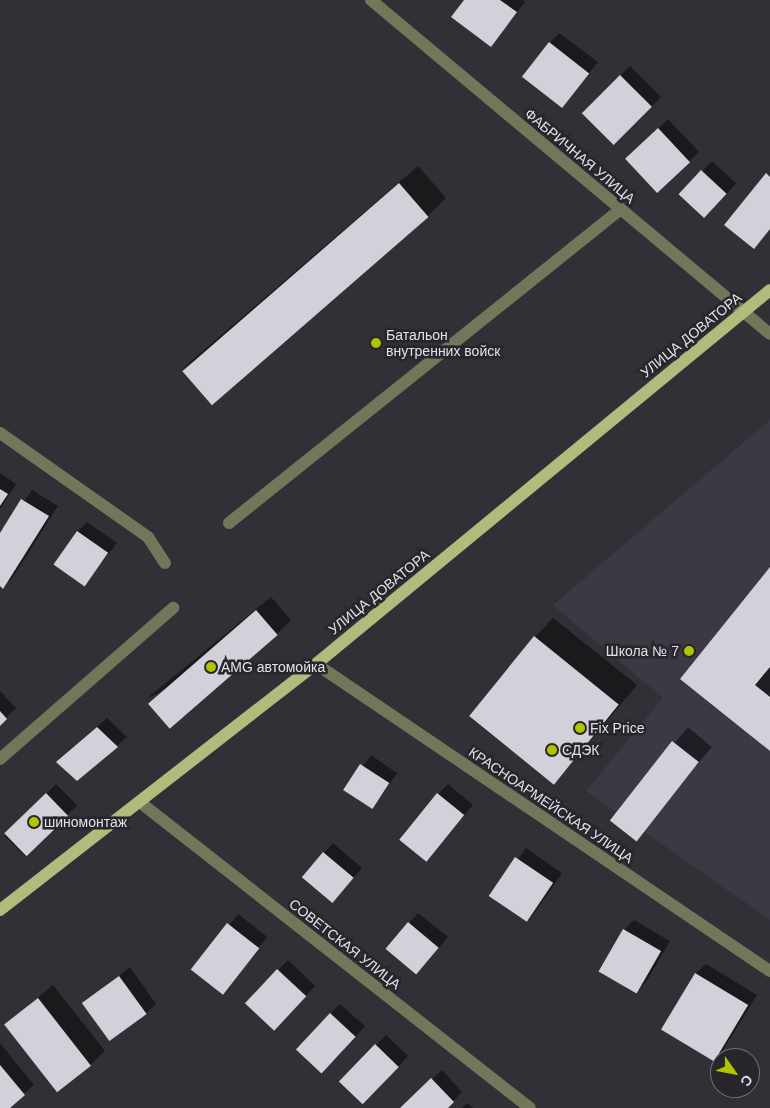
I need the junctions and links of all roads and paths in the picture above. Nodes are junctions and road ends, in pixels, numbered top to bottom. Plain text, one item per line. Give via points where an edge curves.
1 (371, 0) edge
2 (620, 209) junction
3 (770, 290) edge
4 (743, 312) junction
5 (770, 334) edge
6 (0, 433) edge
7 (229, 523) dead end
8 (165, 563) dead end
9 (173, 608) dead end
10 (316, 664) junction
11 (0, 759) edge
12 (141, 803) junction
13 (0, 910) edge
14 (770, 972) edge
15 (530, 1108) edge

1 - 2 street, ФАБРИЧНАЯ УЛИЦА
2 - 4 street, ФАБРИЧНАЯ УЛИЦА
2 - 7 street
3 - 4 main road, УЛИЦА ДОВАТОРА
4 - 5 street, ФАБРИЧНАЯ УЛИЦА
4 - 10 main road, УЛИЦА ДОВАТОРА
6 - 8 street via 148,537
9 - 11 street
10 - 12 main road, УЛИЦА ДОВАТОРА
10 - 14 street, КРАСНОАРМЕЙСКАЯ УЛИЦА
12 - 13 main road, УЛИЦА ДОВАТОРА
12 - 15 street, СОВЕТСКАЯ УЛИЦА

